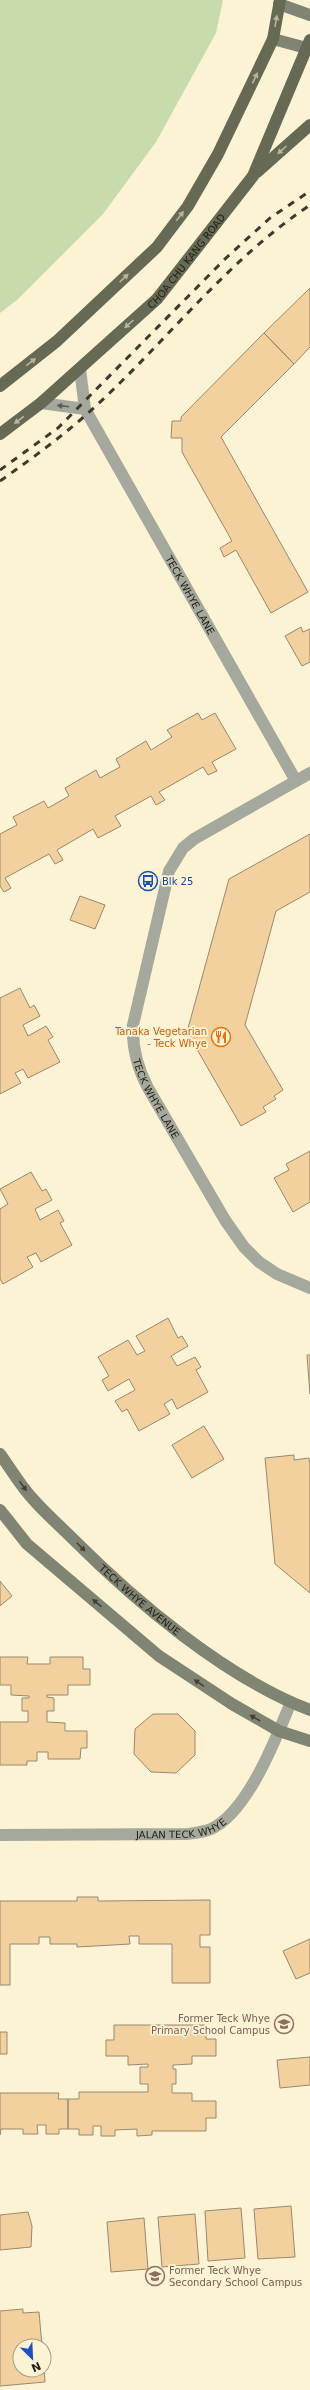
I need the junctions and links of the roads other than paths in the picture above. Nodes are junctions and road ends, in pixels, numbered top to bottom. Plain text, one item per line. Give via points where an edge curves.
1 (279, 2) edge
2 (310, 15) edge
3 (273, 39) junction
4 (309, 46) edge
5 (310, 125) edge
6 (253, 176) junction
7 (80, 368) junction
8 (0, 386) edge
9 (41, 403) junction
10 (85, 409) junction
11 (0, 434) edge
12 (310, 773) edge
13 (296, 781) junction
14 (310, 1288) edge
15 (0, 1454) edge
16 (0, 1510) edge
17 (291, 1702) junction
18 (310, 1710) edge
19 (279, 1731) junction
20 (310, 1741) edge
21 (0, 1836) edge

1 - 2 main road
3 -> 1 main road
3 - 4 main road
8 -> 3 main road via 57,341 157,247 188,206 218,154
4 - 6 main road, CHOA CHU KANG ROAD
5 -> 6 main road
6 -> 7 main road, CHOA CHU KANG ROAD via 157,299
7 - 9 main road, CHOA CHU KANG ROAD
7 - 10 street, TECK WHYE LANE
10 -> 9 street
9 -> 11 main road, CHOA CHU KANG ROAD
10 - 13 street, TECK WHYE LANE
12 - 13 street, TECK WHYE LANE
13 - 14 street, TECK WHYE LANE via 194,839 178,855 167,877 133,1025 133,1035 139,1071 235,1235 259,1262 277,1274
15 -> 17 main road, TECK WHYE AVENUE via 32,1498 103,1568 178,1632 249,1680
19 -> 16 main road via 232,1704 159,1656 27,1544
17 - 18 main road, TECK WHYE AVENUE
17 - 19 street, JALAN TECK WHYE
19 - 20 main road
19 - 21 street, JALAN TECK WHYE via 258,1775 231,1815 211,1828 187,1834

